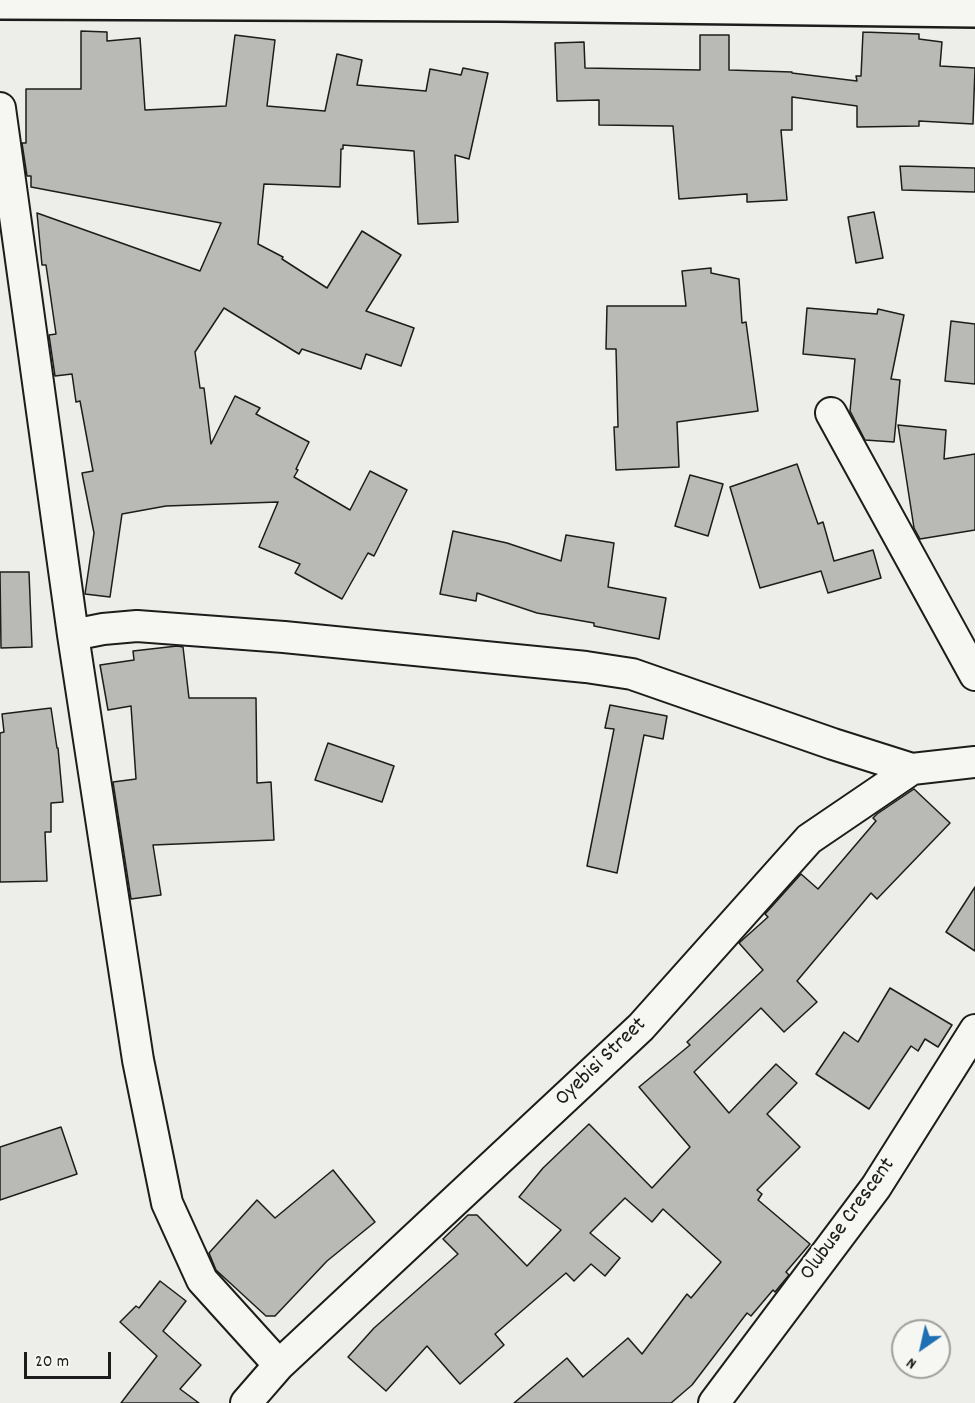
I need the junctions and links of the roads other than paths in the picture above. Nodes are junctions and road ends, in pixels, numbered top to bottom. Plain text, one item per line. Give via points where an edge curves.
1 (5, 2) edge
2 (500, 2) edge
3 (975, 10) edge
4 (0, 108) edge
5 (831, 413) dead end
6 (73, 635) junction
7 (975, 675) edge
8 (975, 762) edge
9 (912, 769) junction
10 (975, 1030) edge
11 (279, 1365) junction
12 (246, 1403) edge
13 (714, 1403) edge

1 - 2 main road
2 - 3 main road
4 - 6 street
5 - 7 street
6 - 9 street via 137,626 284,637 632,674
6 - 11 street via 138,1060 167,1203 202,1280
8 - 9 street, Oyebisi Street
9 - 11 street, Oyebisi Street via 809,839 641,1027
10 - 13 street, Olubuse Crescent via 876,1187
11 - 12 street, Oyebisi Street

